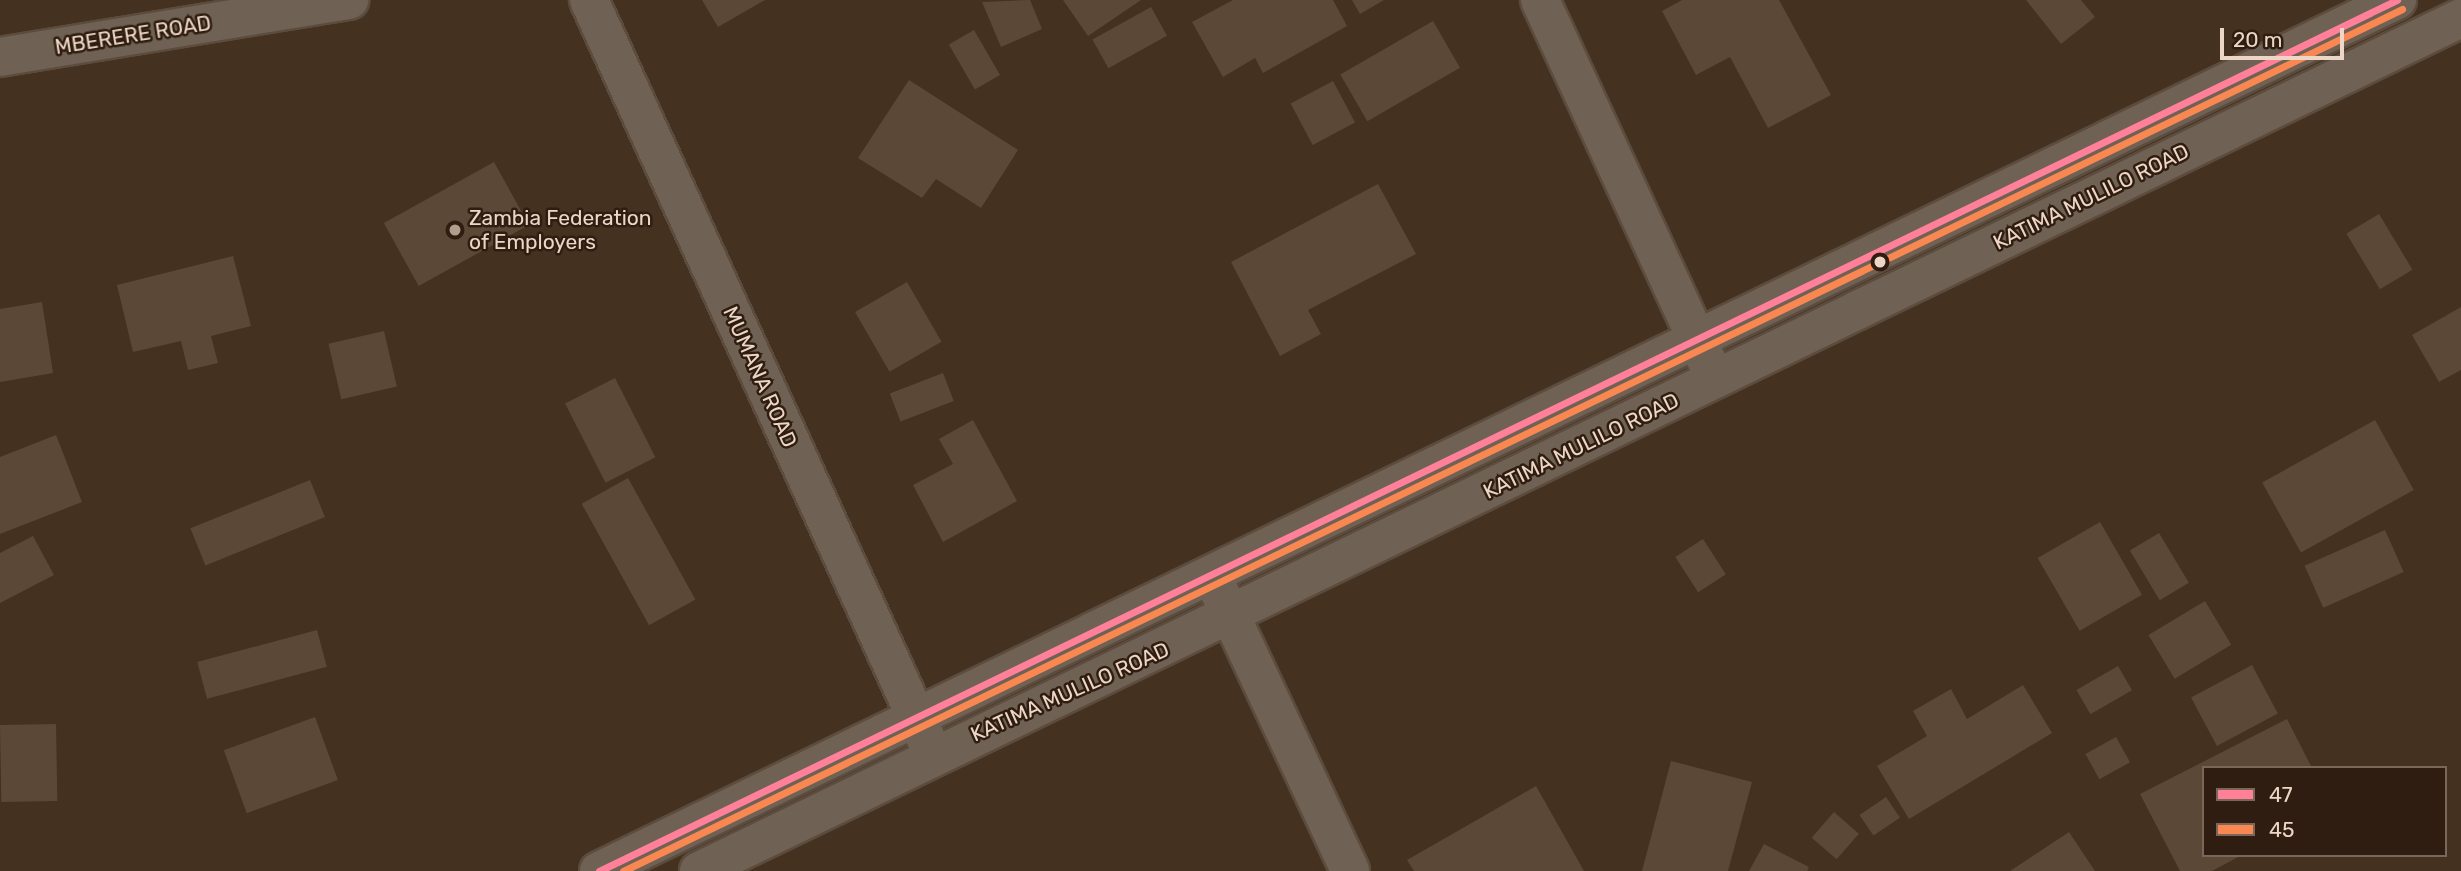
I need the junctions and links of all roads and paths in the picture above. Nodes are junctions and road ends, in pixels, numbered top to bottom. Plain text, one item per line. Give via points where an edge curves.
1 (349, 0) edge
2 (589, 0) edge
3 (1540, 0) edge
4 (2397, 0) edge
5 (2461, 18) edge
6 (0, 57) edge
7 (1696, 339) junction
8 (1715, 379) junction
9 (1213, 578) junction
10 (1232, 618) junction
11 (913, 714) junction
12 (933, 754) junction
13 (599, 871) edge
14 (699, 871) edge
15 (1350, 871) edge

1 - 6 main road, MBERERE ROAD
2 - 11 main road, MUMANA ROAD
3 - 7 main road
4 - 7 main road, KATIMA MULILO ROAD
5 - 8 main road, KATIMA MULILO ROAD
7 - 8 main road
7 - 9 main road, KATIMA MULILO ROAD
8 - 10 main road, KATIMA MULILO ROAD
9 - 10 main road
9 - 11 main road, KATIMA MULILO ROAD
10 - 12 main road, KATIMA MULILO ROAD
10 - 15 main road
11 - 12 main road, MUMANA ROAD
11 - 13 main road, KATIMA MULILO ROAD
12 - 14 main road, KATIMA MULILO ROAD

